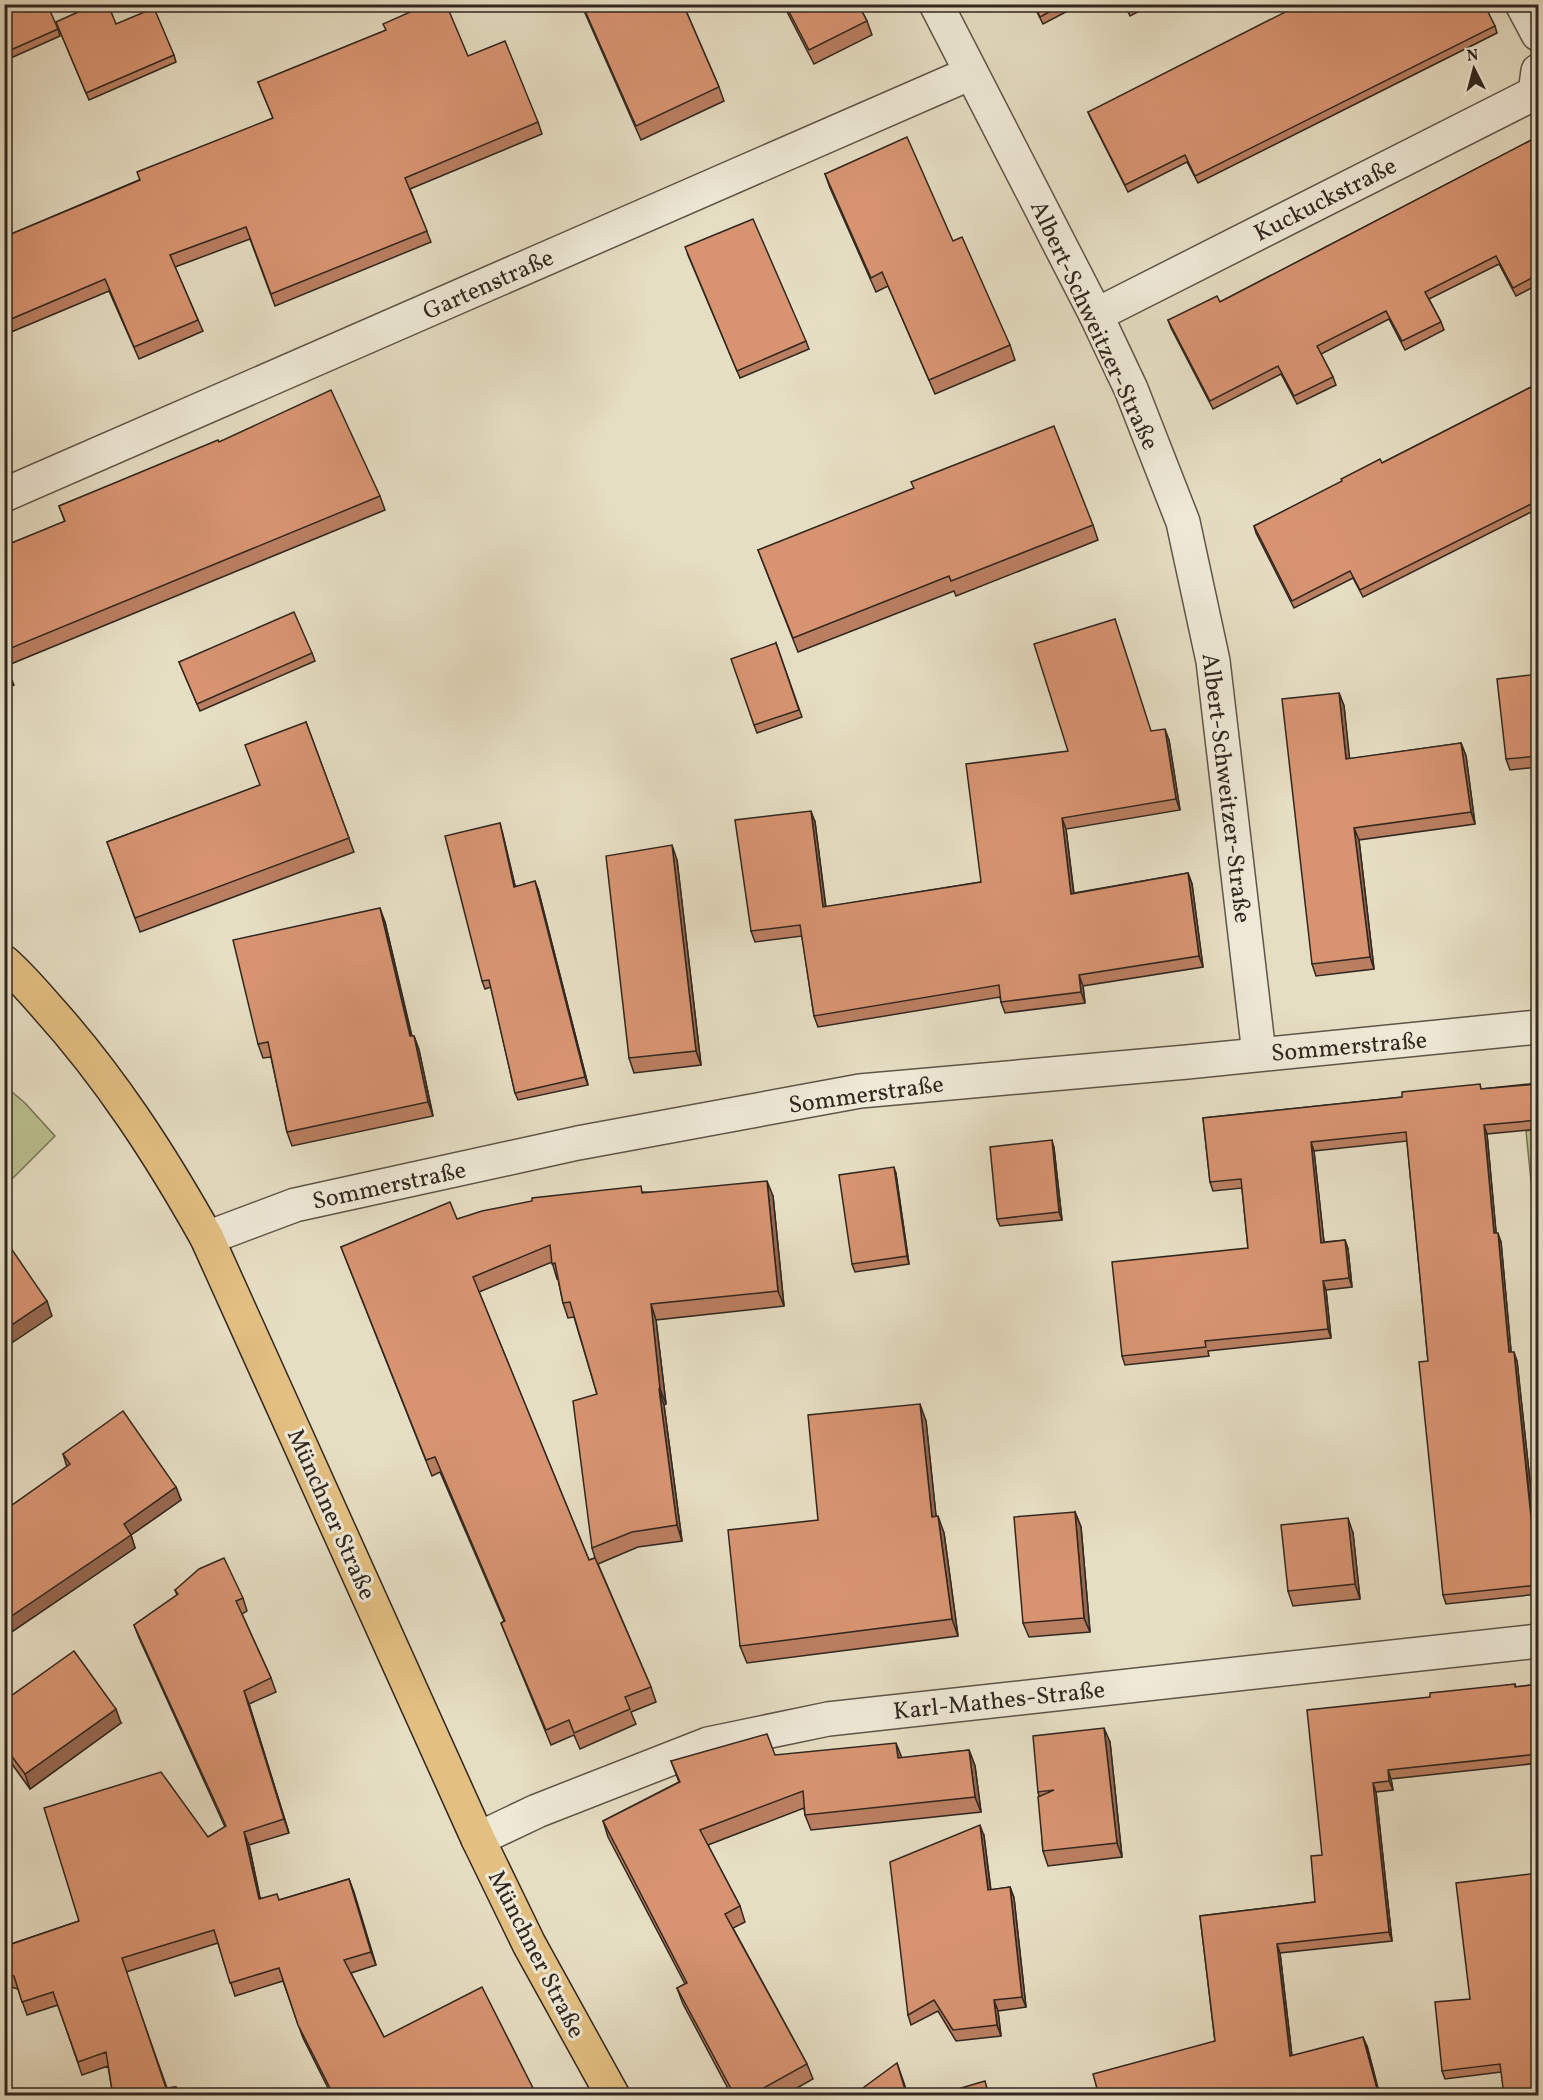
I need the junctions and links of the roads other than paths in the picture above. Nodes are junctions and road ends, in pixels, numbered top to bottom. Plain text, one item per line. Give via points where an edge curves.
1 (936, 4) edge
2 (1522, 4) edge
3 (1539, 34) edge
4 (1539, 71) edge
5 (972, 73) junction
6 (1096, 315) junction
7 (4, 495) edge
8 (4, 962) edge
9 (1539, 1027) edge
10 (1259, 1054) junction
11 (207, 1238) junction
12 (1539, 1641) edge
13 (478, 1839) junction
14 (613, 2096) edge

1 - 5 street, Albert-Schweitzer-Straße
2 - 3 street
4 - 6 street, Kuckuckstraße via 1535,93
5 - 6 street, Albert-Schweitzer-Straße
5 - 7 street, Gartenstraße
6 - 10 street, Albert-Schweitzer-Straße via 1131,389 1183,522 1213,661
8 - 11 main road, Münchner Straße via 104,1075 172,1176
9 - 10 street, Sommerstraße
10 - 11 street, Sommerstraße via 860,1091 578,1143 307,1203
11 - 13 main road, Münchner Straße
12 - 13 street, Karl-Mathes-Straße via 828,1719 708,1744 537,1811
13 - 14 main road, Münchner Straße via 529,1944

